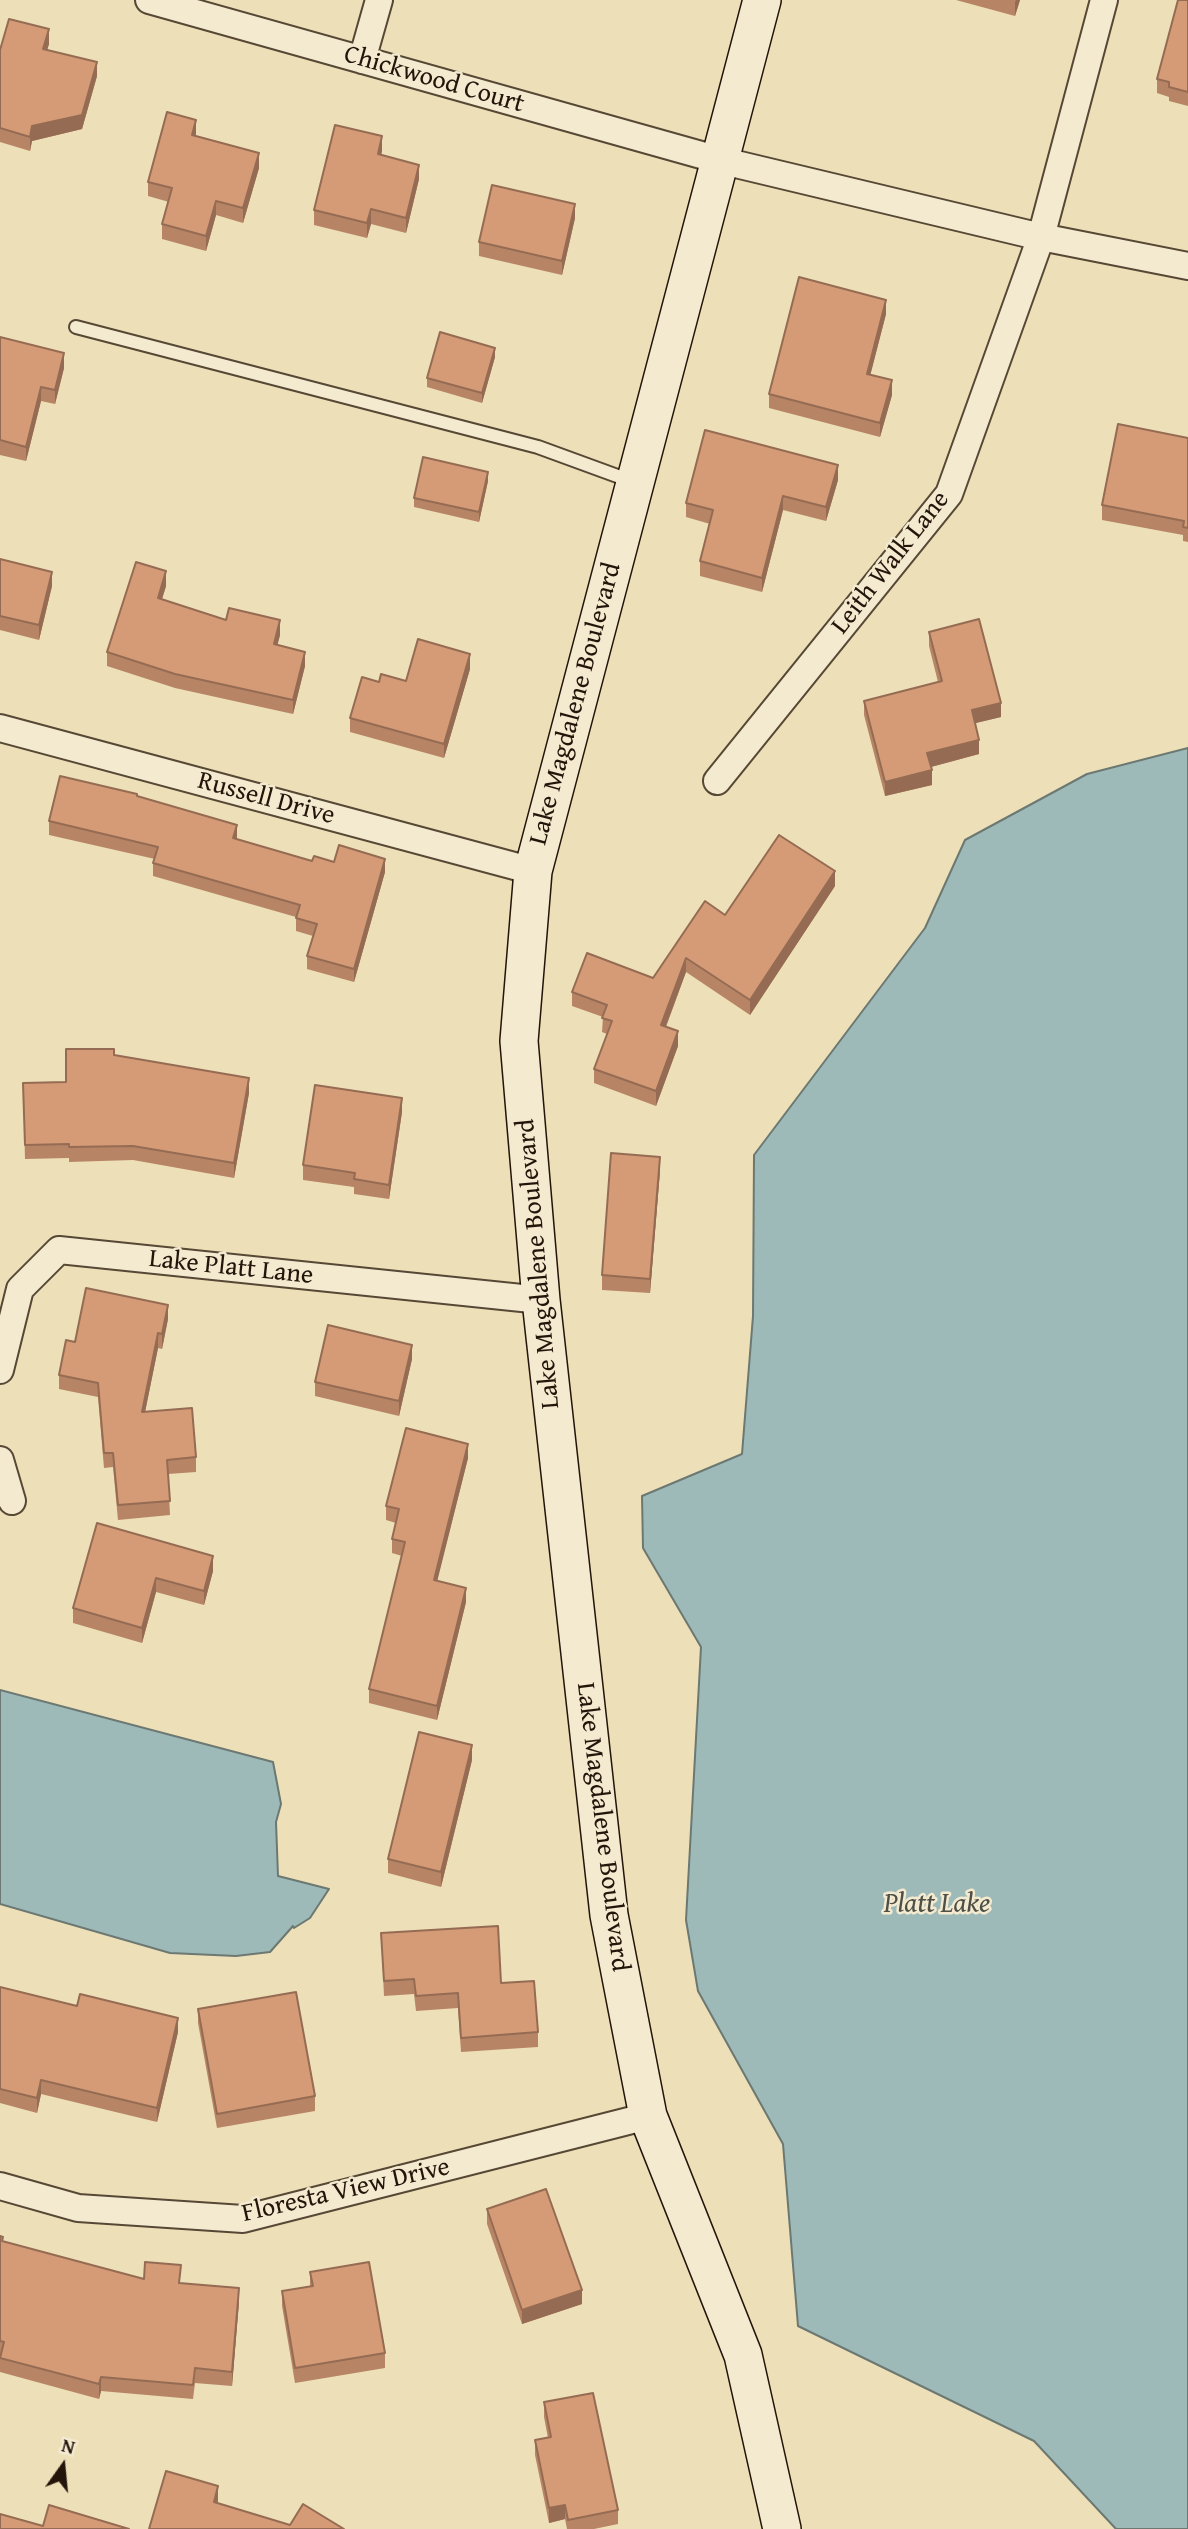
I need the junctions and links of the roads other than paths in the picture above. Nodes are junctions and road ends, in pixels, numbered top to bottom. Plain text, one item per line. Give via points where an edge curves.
1 (149, 0) edge
2 (379, 0) edge
3 (762, 0) edge
4 (1104, 0) edge
5 (362, 60) junction
6 (719, 160) junction
7 (1041, 237) junction
8 (1188, 266) edge
9 (76, 327) dead end
10 (634, 482) junction
11 (0, 728) edge
12 (717, 780) dead end
13 (533, 871) junction
14 (541, 1300) junction
15 (0, 1370) edge
16 (0, 1460) edge
17 (12, 1501) dead end
18 (648, 2116) junction
19 (0, 2186) edge
20 (782, 2529) edge

1 - 5 street, Chickwood Court
2 - 5 street
3 - 6 street, Lake Magdalene Boulevard
4 - 7 street, Leith Walk Lane
5 - 6 street, Chickwood Court
6 - 7 street
6 - 10 street, Lake Magdalene Boulevard
7 - 8 street
7 - 12 street, Leith Walk Lane via 949,494
9 - 10 lane via 538,447
10 - 13 street, Lake Magdalene Boulevard
11 - 13 street, Russell Drive
13 - 14 street, Lake Magdalene Boulevard via 519,1041
14 - 15 street, Lake Platt Lane via 59,1250 20,1289
14 - 18 street, Lake Magdalene Boulevard via 609,1915
16 - 17 street
18 - 19 street, Floresta View Drive via 243,2219 78,2208
18 - 20 street, Lake Magdalene Boulevard via 743,2355

